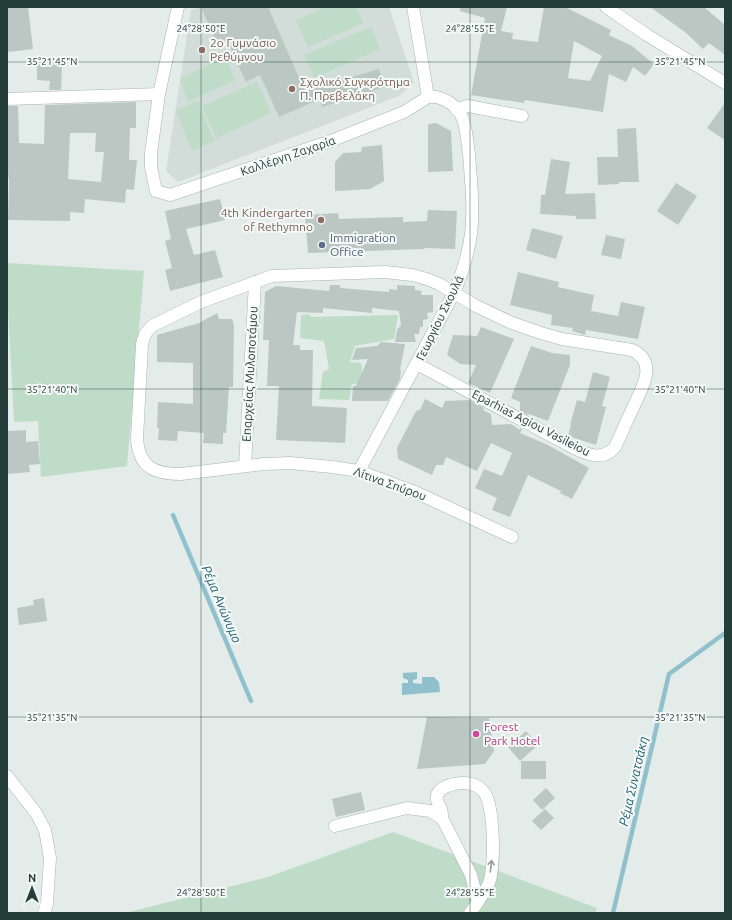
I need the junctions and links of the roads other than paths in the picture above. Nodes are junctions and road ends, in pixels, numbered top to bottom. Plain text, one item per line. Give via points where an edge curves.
1 (178, 7) edge
2 (413, 7) edge
3 (606, 7) edge
4 (725, 84) edge
5 (159, 94) junction
6 (428, 97) junction
7 (7, 99) edge
8 (456, 109) junction
9 (522, 116) dead end
10 (255, 282) junction
11 (454, 293) junction
12 (417, 364) junction
13 (245, 466) junction
14 (359, 471) junction
15 (512, 537) dead end
16 (7, 776) edge
17 (442, 818) junction
18 (335, 826) dead end
19 (478, 902) junction
20 (44, 913) edge
21 (470, 913) edge

1 - 5 street
2 - 6 street
3 - 4 street
5 - 6 street, Καλλέργη Ζαχαρία via 151,167 156,191 170,195 328,142 404,112
5 - 7 street
6 - 8 street, Γεωργίου Σκουλά via 441,98
8 - 9 street via 468,106
8 - 11 street, Γεωργίου Σκουλά via 463,118 466,132 472,203 468,250 461,278
10 - 11 street via 272,276 400,273 427,279
10 - 13 street, Επαρχείας Μυλοποτάμου
10 - 13 street, Λίτινα Σπύρου via 201,302 152,326 145,334 142,344 137,439 138,452 144,462 154,470 171,474
11 - 12 street, Γεωργίου Σκουλά
11 - 12 street, Eparhias Agiou Vasileiou via 512,323 541,333 562,339 624,348 641,355 647,371 645,382 614,447 608,453 600,455 574,448
12 - 14 street, Γεωργίου Σκουλά
13 - 14 street, Λίτινα Σπύρου via 298,463
14 - 15 street, Λίτινα Σπύρου via 423,496
16 - 20 street via 36,813 45,830 50,858 47,904
17 - 18 street via 430,811 407,808
17 - 19 street via 471,875
19 -> 17 street via 489,882 494,844 490,806 484,792 478,786 469,784 454,784 441,790 437,798 442,809
19 - 21 street

